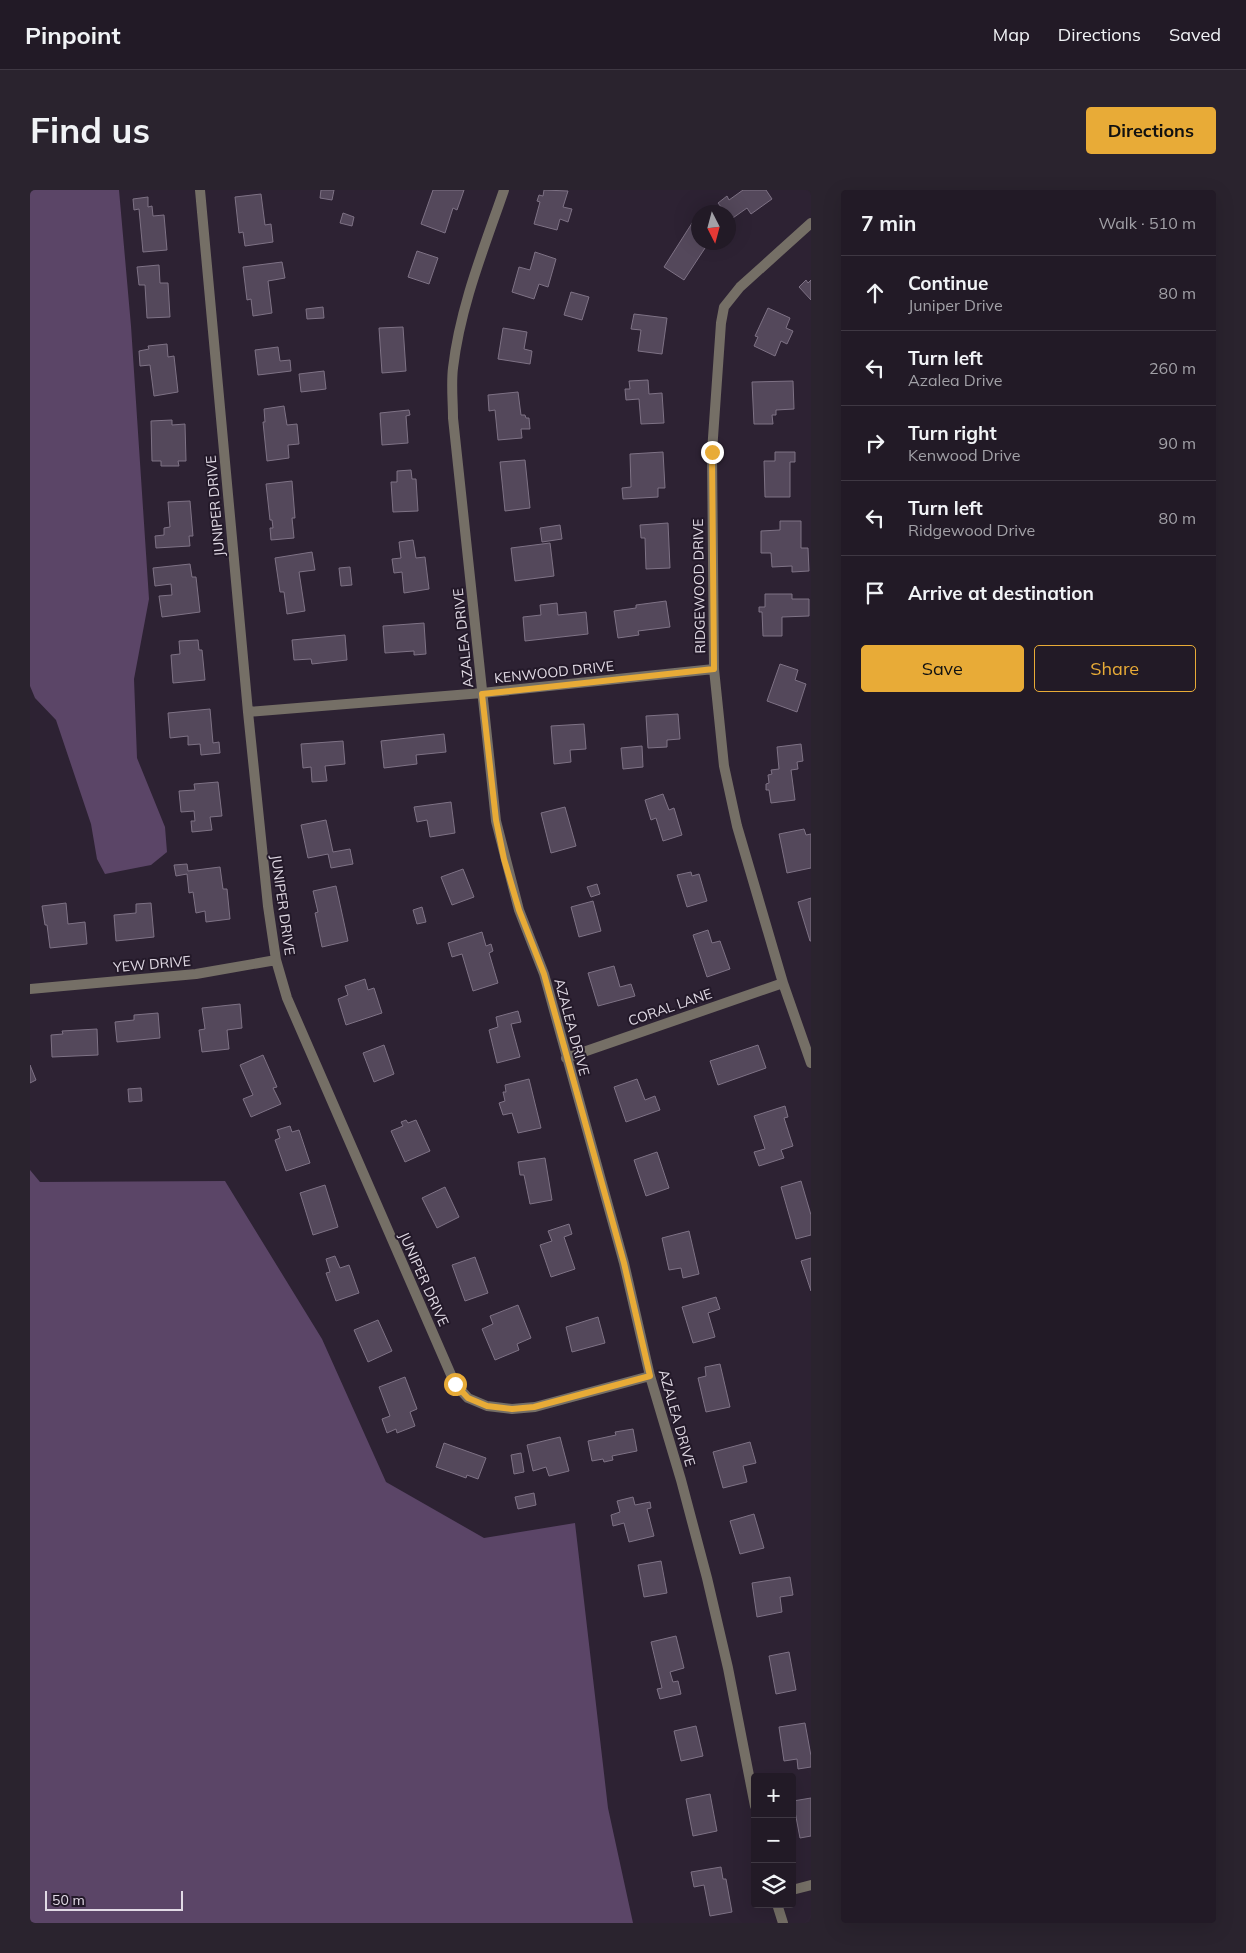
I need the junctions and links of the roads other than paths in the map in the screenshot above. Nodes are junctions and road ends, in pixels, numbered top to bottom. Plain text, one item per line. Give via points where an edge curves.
1 (200, 190) edge
2 (504, 190) edge
3 (811, 223) edge
4 (714, 669) junction
5 (482, 694) junction
6 (248, 712) junction
7 (276, 960) junction
8 (783, 983) junction
9 (30, 989) edge
10 (566, 1058) junction
11 (811, 1063) edge
12 (650, 1376) junction
13 (751, 1786) edge
14 (811, 1885) edge
15 (796, 1889) edge
16 (778, 1908) edge
17 (783, 1923) edge

1 - 6 street, JUNIPER DRIVE
2 - 5 street, AZALEA DRIVE via 475,275 453,369 453,418
3 - 4 street, RIDGEWOOD DRIVE via 740,287 724,307 712,452
4 - 5 street, KENWOOD DRIVE
4 - 8 street, RIDGEWOOD DRIVE via 724,766 737,826
5 - 6 street, KENWOOD DRIVE
5 - 10 street, AZALEA DRIVE via 502,850 519,910 544,974
6 - 7 street, JUNIPER DRIVE
7 - 9 street, YEW DRIVE via 196,974
7 - 12 street, JUNIPER DRIVE via 287,998 455,1384 468,1398 487,1406 512,1409 534,1407
8 - 10 street, CORAL LANE
8 - 11 street, RIDGEWOOD DRIVE
10 - 12 street, AZALEA DRIVE via 624,1263
12 - 13 street, AZALEA DRIVE via 707,1578
14 - 15 street
16 - 17 street

